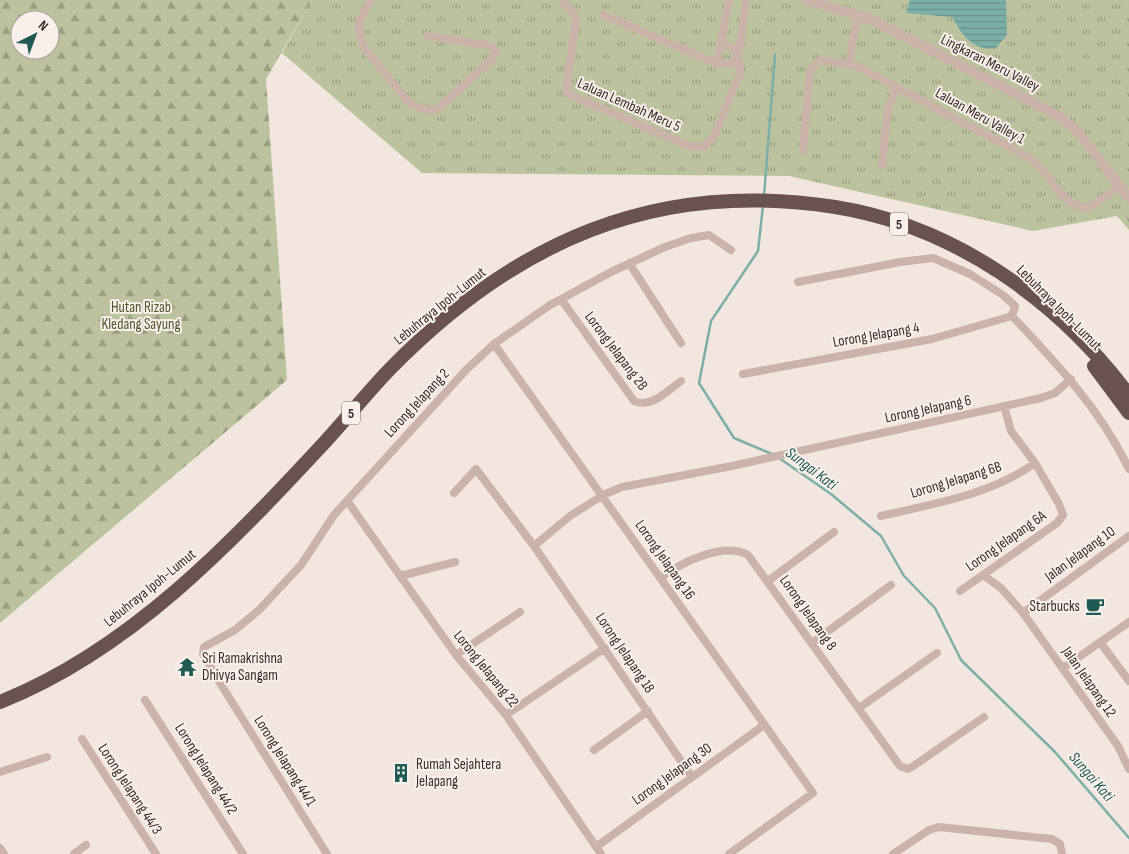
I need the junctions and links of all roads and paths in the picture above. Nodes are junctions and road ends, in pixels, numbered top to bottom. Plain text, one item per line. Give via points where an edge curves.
1 (371, 0) edge
2 (562, 0) edge
3 (746, 0) edge
4 (807, 0) edge
5 (821, 2) edge
6 (728, 3) edge
7 (744, 10) junction
8 (604, 14) dead end
9 (858, 14) junction
10 (428, 36) dead end
11 (718, 50) junction
12 (702, 56) junction
13 (736, 56) junction
14 (849, 63) junction
15 (724, 64) junction
16 (735, 82) junction
17 (897, 86) junction
18 (803, 151) dead end
19 (882, 165) dead end
20 (1120, 186) junction
21 (1129, 198) edge
22 (731, 250) dead end
23 (630, 263) junction
24 (1001, 274) junction
25 (798, 282) dead end
26 (561, 299) junction
27 (1012, 316) junction
28 (681, 343) dead end
29 (494, 344) junction
30 (743, 374) dead end
31 (1071, 379) junction
32 (681, 381) dead end
33 (1129, 395) edge
34 (1004, 406) junction
35 (1129, 413) edge
36 (1035, 463) junction
37 (1129, 469) edge
38 (454, 493) dead end
39 (603, 496) junction
40 (348, 502) junction
41 (881, 516) dead end
42 (834, 532) dead end
43 (1129, 536) edge
44 (534, 546) junction
45 (455, 562) dead end
46 (983, 575) junction
47 (400, 576) junction
48 (660, 578) junction
49 (768, 581) junction
50 (891, 585) dead end
51 (960, 591) dead end
52 (520, 612) dead end
53 (1023, 613) junction
54 (1129, 622) edge
55 (812, 642) junction
56 (1100, 642) junction
57 (606, 648) junction
58 (937, 653) dead end
59 (456, 656) junction
60 (1063, 668) junction
61 (1129, 681) edge
62 (220, 683) joint
63 (145, 700) dead end
64 (0, 702) edge
65 (859, 708) junction
66 (648, 711) junction
67 (506, 715) junction
68 (984, 717) dead end
69 (764, 725) junction
70 (82, 739) dead end
71 (594, 750) dead end
72 (48, 757) dead end
73 (1129, 768) edge
74 (0, 772) edge
75 (692, 777) junction
76 (86, 845) dead end
77 (0, 848) edge
78 (599, 851) edge
79 (324, 853) edge
80 (4, 854) edge
81 (74, 854) edge
82 (156, 854) edge
83 (243, 854) edge
84 (729, 854) edge
85 (893, 854) edge
86 (1062, 854) edge

1 - 10 street via 358,23 362,45 410,104 431,111 496,52 487,45
2 - 16 street, Laluan Lembah Meru 5 via 576,20 566,89 571,97 699,148 708,145 713,138
3 - 7 street, Laluan Lembah Meru 5
4 - 5 street, Lingkaran Meru Valley
5 - 9 street, Lingkaran Meru Valley
6 - 7 street
6 - 11 street
7 - 13 street, Laluan Lembah Meru 5
8 - 12 street
9 - 14 street
9 - 20 street, Lingkaran Meru Valley via 1061,117 1078,132
11 - 12 street
11 - 13 street via 730,46
11 - 15 street via 719,60
12 - 15 street
13 - 15 street via 732,63
13 - 16 street, Laluan Lembah Meru 5 via 740,70
14 - 17 street, Laluan Meru Valley 1
14 - 18 street, Laluan Meru Valley 1 via 821,60 810,70
15 - 16 street via 733,71
17 - 19 street via 888,108
17 - 20 street, Laluan Meru Valley 1 via 1031,159 1064,198 1074,205 1089,208
20 - 21 street, Lingkaran Meru Valley
22 - 23 street, Lorong Jelapang 2 via 714,237 705,235 658,249
23 - 26 street, Lorong Jelapang 2
23 - 28 street
24 - 33 highway, Lebuhraya Ipoh-Lumut / 5 via 1025,288 1068,326
24 - 35 highway, Lebuhraya Ipoh-Lumut / 5 via 1063,331 1096,368
24 - 64 highway, Lebuhraya Ipoh-Lumut / 5 via 941,241 889,221 842,208 788,202 740,200 683,205 601,225 551,246 467,301 415,345 257,513 150,612 74,667 36,688
25 - 27 street via 933,258 955,265 1003,295 1015,306
26 - 29 street, Lorong Jelapang 2
26 - 32 street, Lorong Jelapang 2B via 634,401 641,404 652,402
27 - 30 street, Lorong Jelapang 4 via 932,339
27 - 31 street
29 - 39 street, Lorong Jelapang 16
29 - 40 street, Lorong Jelapang 2 via 467,369
31 - 34 street, Lorong Jelapang 6 via 1055,393
31 - 37 street via 1099,416
34 - 36 street, Lorong Jelapang 6A via 1010,431
34 - 39 street, Lorong Jelapang 6 via 622,487
36 - 41 street, Lorong Jelapang 6B via 1015,476 971,493
36 - 46 street, Lorong Jelapang 6A via 1060,504 1063,515 1057,523
38 - 44 street, Lorong Jelapang 18 via 476,469
39 - 44 street via 570,516
39 - 48 street, Lorong Jelapang 16
40 - 47 street, Lorong Jelapang 22
40 - 62 street, Lorong Jelapang 2 via 334,515 301,565 258,610 236,630 204,647 203,654
42 - 49 street
43 - 53 street, Jalan Jelapang 10
44 - 57 street, Lorong Jelapang 18
45 - 47 street
46 - 51 street, Lorong Jelapang 6A
46 - 53 street, Jalan Jelapang 12
47 - 59 street, Lorong Jelapang 22
48 - 49 street, Lorong Jelapang 8 via 686,561 734,550 748,555
48 - 69 street, Lorong Jelapang 16
49 - 55 street, Lorong Jelapang 8
50 - 55 street
52 - 59 street
53 - 60 street, Jalan Jelapang 12
54 - 56 street
55 - 65 street, Lorong Jelapang 8
56 - 60 street
56 - 61 street
57 - 66 street, Lorong Jelapang 18
57 - 67 street
58 - 65 street
59 - 67 street, Lorong Jelapang 22
60 - 73 street, Jalan Jelapang 12 via 1118,746
62 - 79 street, Lorong Jelapang 44/1
63 - 83 street, Lorong Jelapang 44/2
65 - 68 street, Lorong Jelapang 8 via 900,766 908,769
66 - 71 street
66 - 75 street, Lorong Jelapang 18
67 - 78 street, Lorong Jelapang 22
69 - 75 street, Lorong Jelapang 30
69 - 84 street, Lorong Jelapang 16 via 812,793
70 - 82 street, Lorong Jelapang 44/3
72 - 74 street
75 - 78 street, Lorong Jelapang 30
76 - 81 street
77 - 80 street
85 - 86 street via 939,827 1052,839 1060,844

